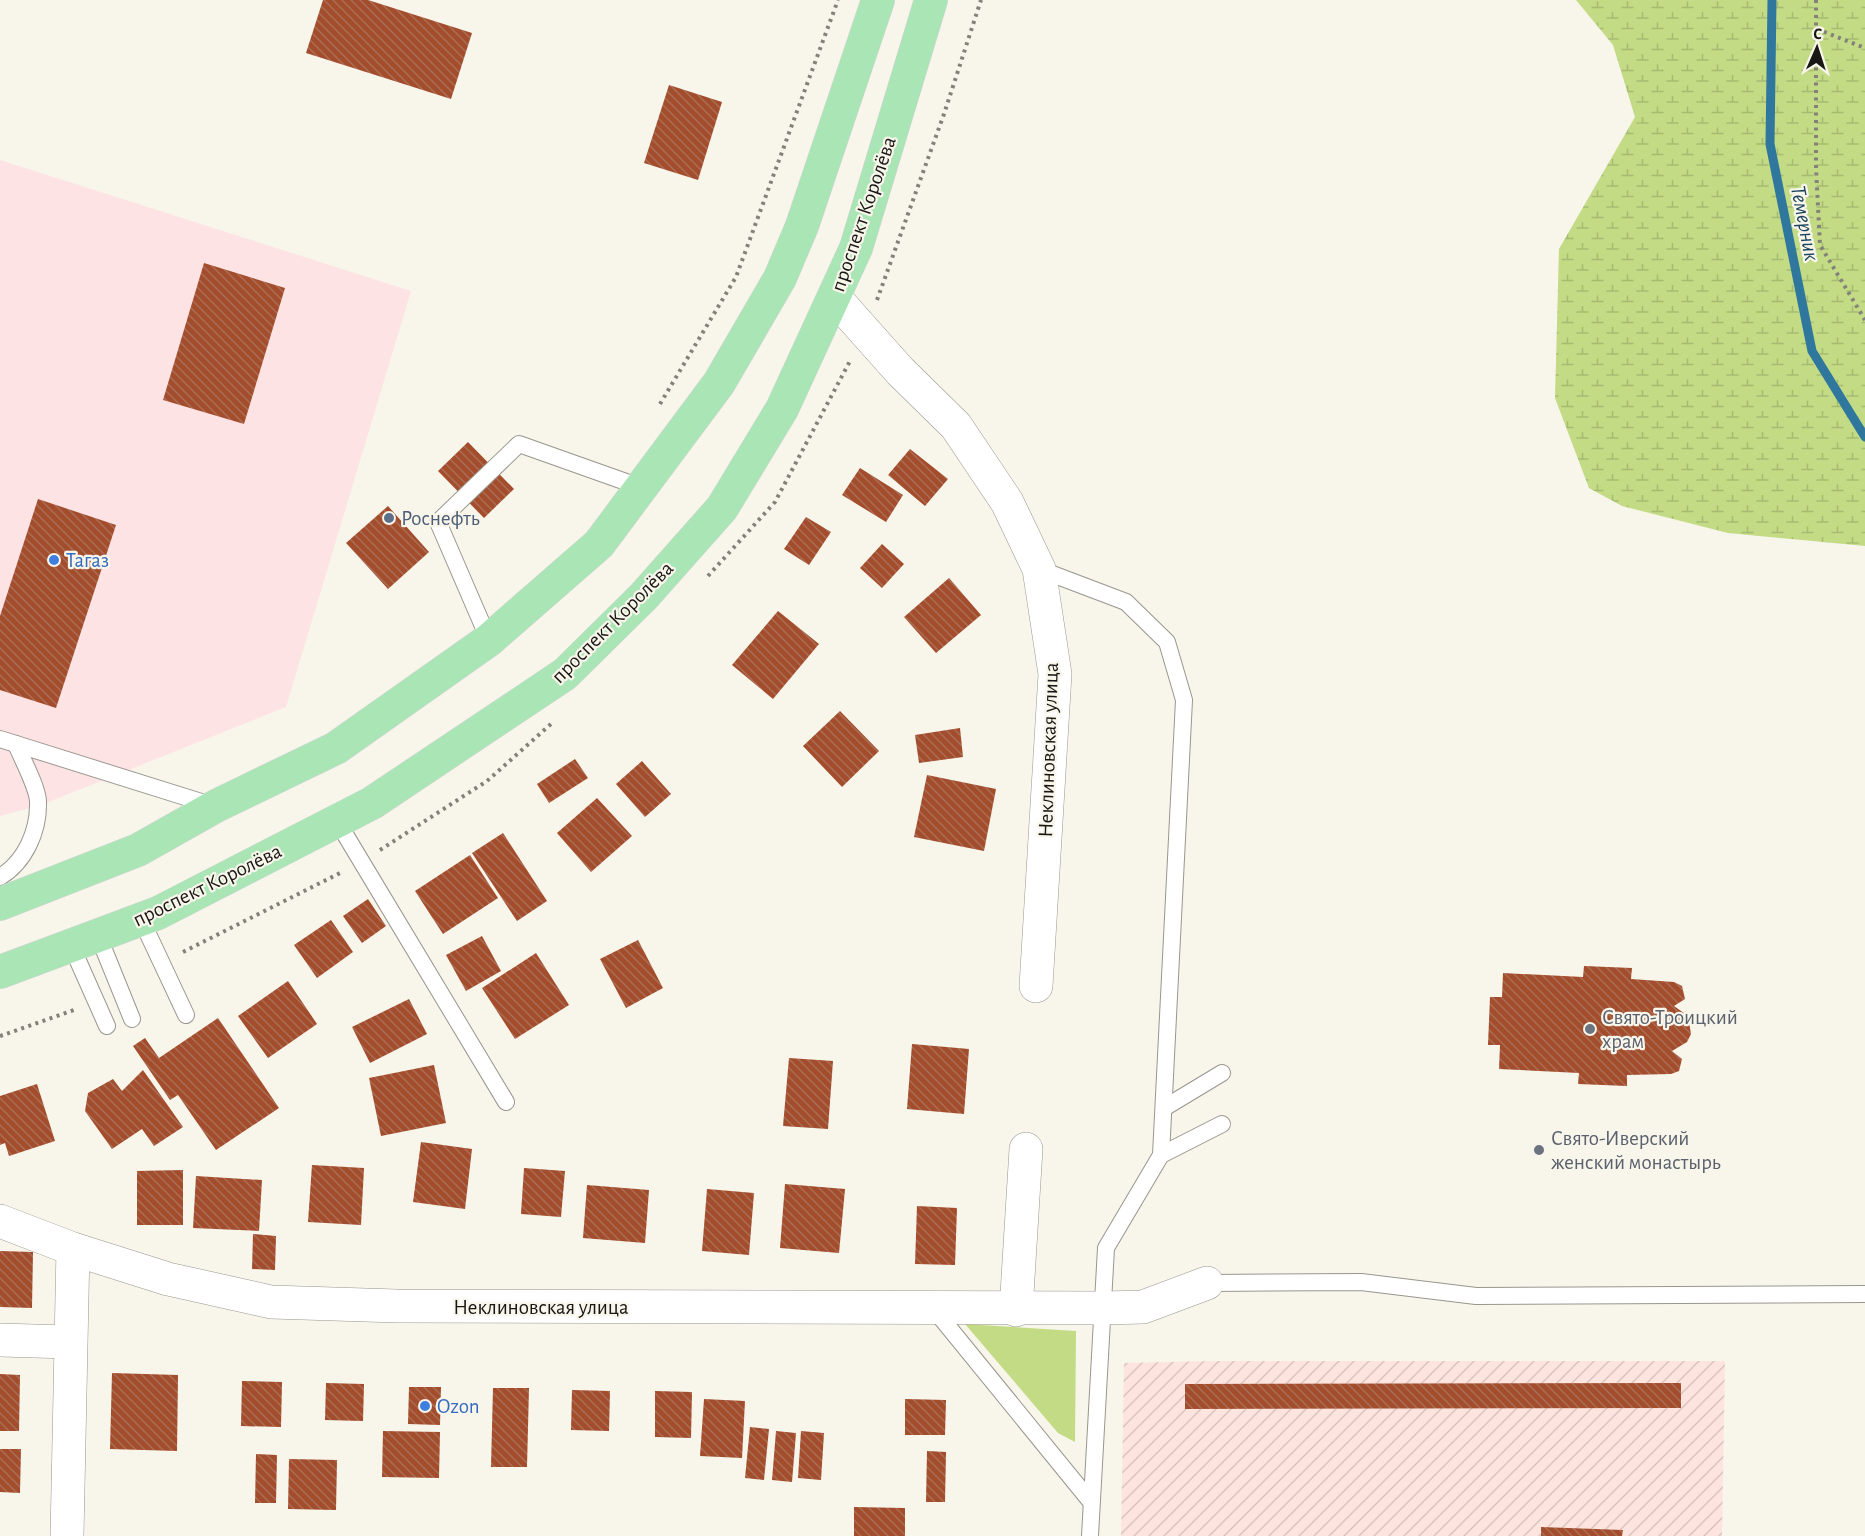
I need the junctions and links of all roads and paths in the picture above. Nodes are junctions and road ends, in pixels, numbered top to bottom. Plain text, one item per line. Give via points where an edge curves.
1 (838, 0) edge
2 (878, 0) edge
3 (931, 0) edge
4 (981, 0) edge
5 (1816, 0) edge
6 (1816, 29) junction
7 (1865, 48) edge
8 (835, 298) junction
9 (1865, 320) edge
10 (865, 332) junction
11 (658, 408) dead end
12 (643, 488) junction
13 (1040, 569) junction
14 (703, 581) dead end
15 (489, 639) junction
16 (557, 719) dead end
17 (8, 741) edge
18 (216, 806) junction
19 (337, 821) junction
20 (362, 862) junction
21 (0, 878) edge
22 (0, 904) edge
23 (141, 919) junction
24 (85, 940) junction
25 (161, 962) junction
26 (0, 972) edge
27 (1036, 986) dead end
28 (92, 992) junction
29 (186, 1014) dead end
30 (132, 1019) dead end
31 (107, 1026) dead end
32 (0, 1036) edge
33 (1222, 1073) dead end
34 (506, 1102) dead end
35 (1164, 1108) junction
36 (1222, 1124) dead end
37 (1026, 1149) dead end
38 (1161, 1155) junction
39 (0, 1221) edge
40 (73, 1249) junction
41 (1207, 1283) joint
42 (1865, 1294) edge
43 (933, 1308) junction
44 (1104, 1308) junction
45 (1016, 1310) junction
46 (0, 1340) edge
47 (69, 1342) junction
48 (1091, 1502) junction
49 (67, 1536) edge
50 (1090, 1536) edge

1 - 11 path via 736,277
2 - 12 main road via 802,226 780,278 719,383
3 - 8 main road, проспект Королёва via 856,248
4 - 10 path
5 - 6 path
6 - 7 path
6 - 9 path via 1820,245
8 - 10 street, Неклиновская улица
8 - 19 main road, проспект Королёва via 782,409 722,508 644,596 565,674 372,803
10 - 13 street, Неклиновская улица via 956,426 1007,502
10 - 14 path via 775,502
12 - 15 main road via 599,544
12 - 15 lane via 519,444 446,514 438,522
13 - 27 street, Неклиновская улица via 1055,674
13 - 35 lane via 1126,602 1167,642 1184,700
15 - 18 main road via 336,748
16 - 20 path via 487,782
17 - 18 lane
17 - 21 lane via 38,800 33,840 11,870
18 - 22 main road via 138,850
19 - 20 lane
19 - 23 main road, проспект Королёва
20 - 25 path
20 - 34 lane
23 - 24 main road, проспект Королёва
23 - 25 lane
24 - 26 main road, проспект Королёва
24 - 28 lane
24 - 30 lane
25 - 29 lane
28 - 31 lane
28 - 32 path via 72,1011
33 - 35 lane
35 - 38 lane
36 - 38 lane
37 - 45 street
38 - 44 lane via 1106,1248
39 - 40 street, Неклиновская улица
40 - 43 street, Неклиновская улица via 168,1279 271,1302
40 - 47 street
41 - 42 lane via 1361,1282 1476,1296
41 - 44 street, Неклиновская улица via 1143,1307
43 - 45 street, Неклиновская улица
43 - 48 lane
44 - 45 street, Неклиновская улица
44 - 48 lane
46 - 47 street
47 - 49 street
48 - 50 lane

